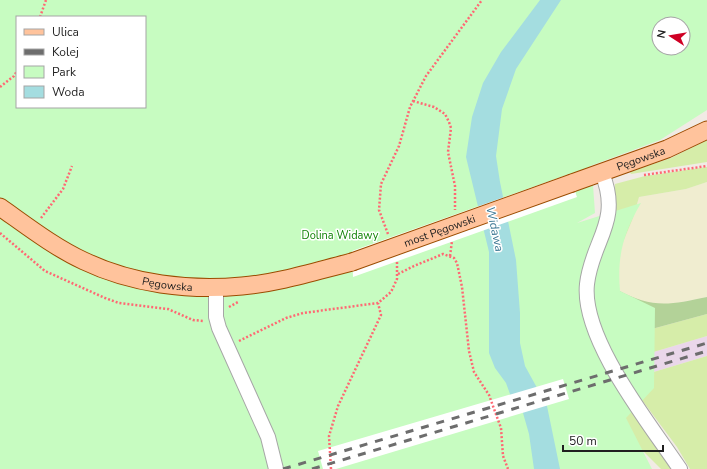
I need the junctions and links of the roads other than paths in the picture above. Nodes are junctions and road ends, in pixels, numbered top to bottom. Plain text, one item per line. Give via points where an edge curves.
1 (707, 130) edge
2 (602, 172) junction
3 (572, 183) joint
4 (0, 207) edge
5 (352, 262) joint
6 (216, 287) junction
7 (276, 469) edge
8 (680, 469) edge

1 - 2 main road, Pęgowska via 667,149
2 - 3 main road, Pęgowska
2 - 8 lane via 607,183 609,214 587,285 592,321 614,371
3 - 5 main road, most Pęgowski, bridge
4 - 6 main road, Pęgowska via 83,261 118,274 163,285
5 - 6 main road, Pęgowska via 294,277 243,286
6 - 7 lane via 216,317 268,437

